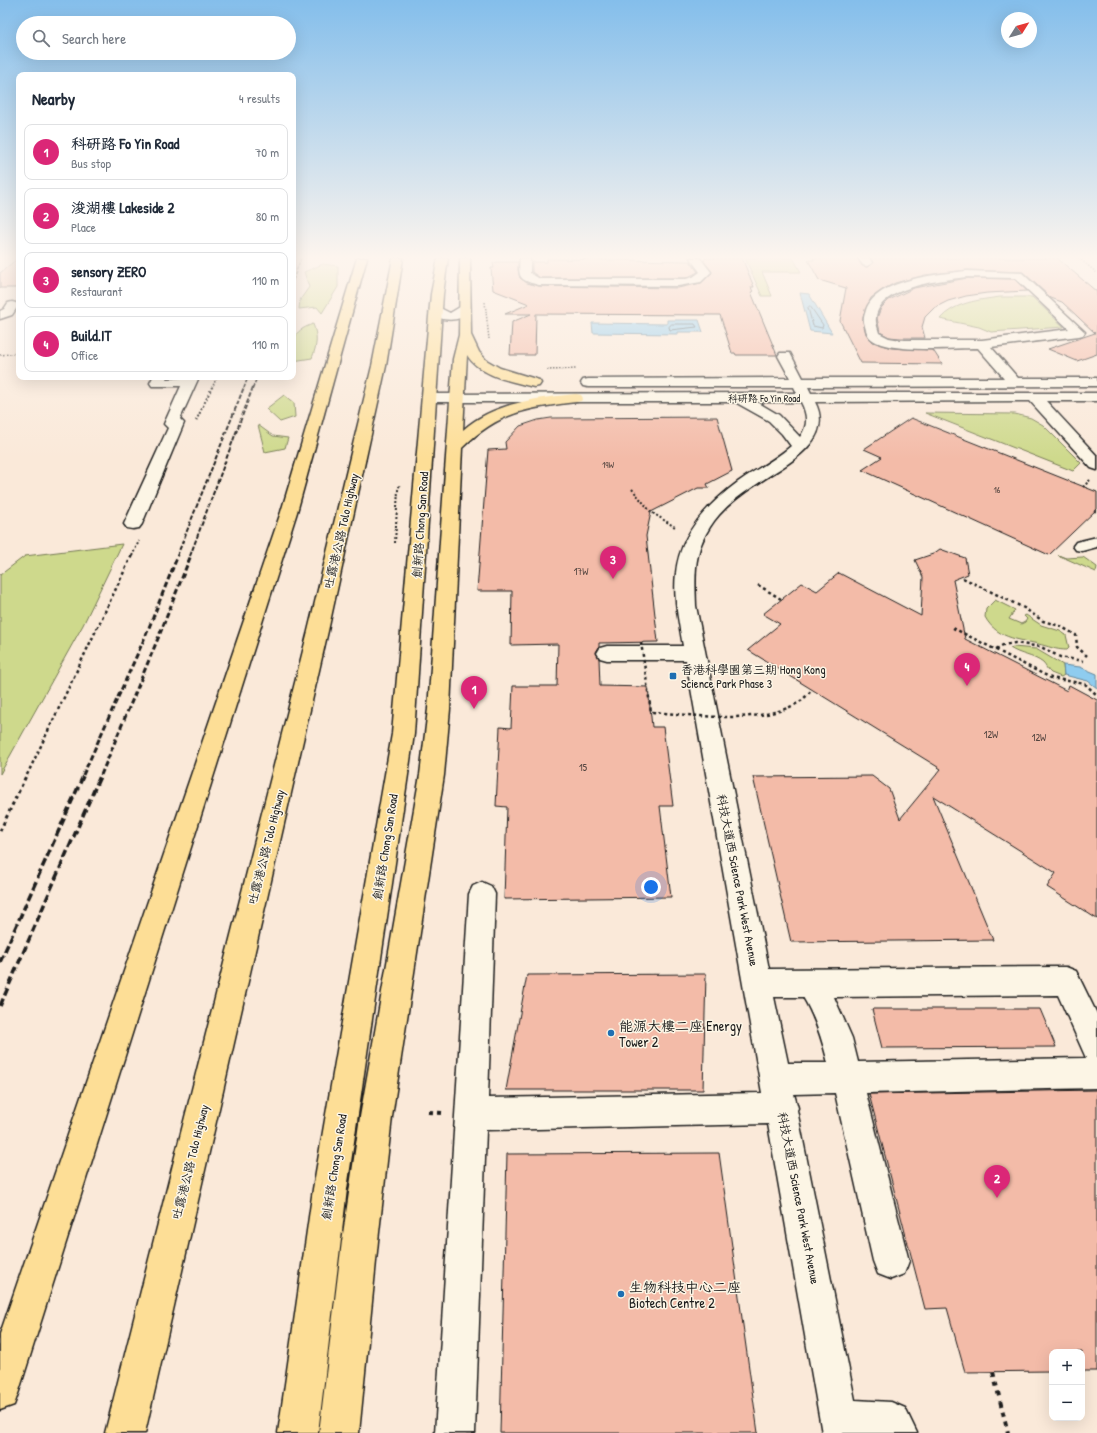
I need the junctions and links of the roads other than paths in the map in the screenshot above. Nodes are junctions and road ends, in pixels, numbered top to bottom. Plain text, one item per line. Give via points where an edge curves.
1 (343, 325) edge
2 (386, 325) edge
3 (435, 325) edge
4 (465, 325) edge
5 (870, 325) edge
6 (1071, 325) edge
7 (465, 335) junction
8 (982, 344) junction
9 (785, 356) dead end
10 (158, 380) edge
11 (182, 380) edge
12 (191, 380) edge
13 (798, 381) junction
14 (1014, 382) junction
15 (1097, 382) edge
16 (465, 383) junction
17 (492, 383) dead end
18 (534, 383) junction
19 (550, 383) dead end
20 (573, 383) dead end
21 (431, 391) junction
22 (1034, 397) junction
23 (1097, 397) edge
24 (458, 398) junction
25 (576, 398) junction
26 (736, 398) junction
27 (806, 398) junction
28 (799, 446) junction
29 (455, 447) junction
30 (1097, 465) edge
31 (133, 524) dead end
32 (606, 653) dead end
33 (695, 653) junction
34 (482, 894) dead end
35 (757, 984) junction
36 (811, 984) junction
37 (1097, 1047) edge
38 (1097, 1073) edge
39 (847, 1079) junction
40 (779, 1093) junction
41 (471, 1114) junction
42 (892, 1261) dead end
43 (0, 1391) edge
44 (841, 1426) edge
45 (125, 1433) edge
46 (298, 1433) edge
47 (339, 1433) edge
48 (455, 1433) edge
49 (897, 1433) edge

1 - 43 main road via 289,512
2 - 45 main road, 吐露港公路 Tolo Highway via 318,631
3 - 21 main road, 創新路 Chong San Road
4 - 7 main road
5 - 8 street via 873,335 885,341 901,344
6 - 8 street via 1079,332
7 - 16 main road via 460,359
7 - 18 main road via 475,356 483,364 504,374
8 - 14 street
9 - 13 street, 科技大道西 Science Park West Avenue
10 - 11 street via 157,383
12 - 31 street via 171,424 177,423
13 - 14 street, 科研路 Fo Yin Road
13 - 20 street, 科研路 Fo Yin Road
13 - 27 street, 科技大道西 Science Park West Avenue
14 - 15 street, 科研路 Fo Yin Road
16 - 21 street
16 - 24 main road
17 - 18 street
18 - 19 street
21 - 24 street, 科研路 Fo Yin Road
21 - 46 main road, 創新路 Chong San Road via 403,734 330,1189
22 - 23 street, 科研路 Fo Yin Road
22 - 27 street, 科研路 Fo Yin Road
22 - 30 street
24 - 25 street, 科研路 Fo Yin Road
24 - 29 main road
25 - 26 street, 科研路 Fo Yin Road
25 - 29 main road via 506,411 480,424
26 - 27 street, 科研路 Fo Yin Road
26 - 28 street via 766,412 791,433
27 - 28 street, 科技大道西 Science Park West Avenue via 815,418 814,426
28 - 33 street, 科技大道西 Science Park West Avenue via 789,456 752,479 724,501 704,522 692,546 685,571 686,606
29 - 47 main road via 439,709 432,775 376,1117
32 - 33 street
33 - 35 street, 科技大道西 Science Park West Avenue
34 - 41 street
35 - 36 street
35 - 40 street, 科技大道西 Science Park West Avenue
36 - 37 street via 1066,981
36 - 39 street via 820,998 837,1038
38 - 39 street
39 - 40 street
39 - 42 street
40 - 41 street
40 - 44 street, 科技大道西 Science Park West Avenue
41 - 48 street
44 - 49 street via 891,1422

